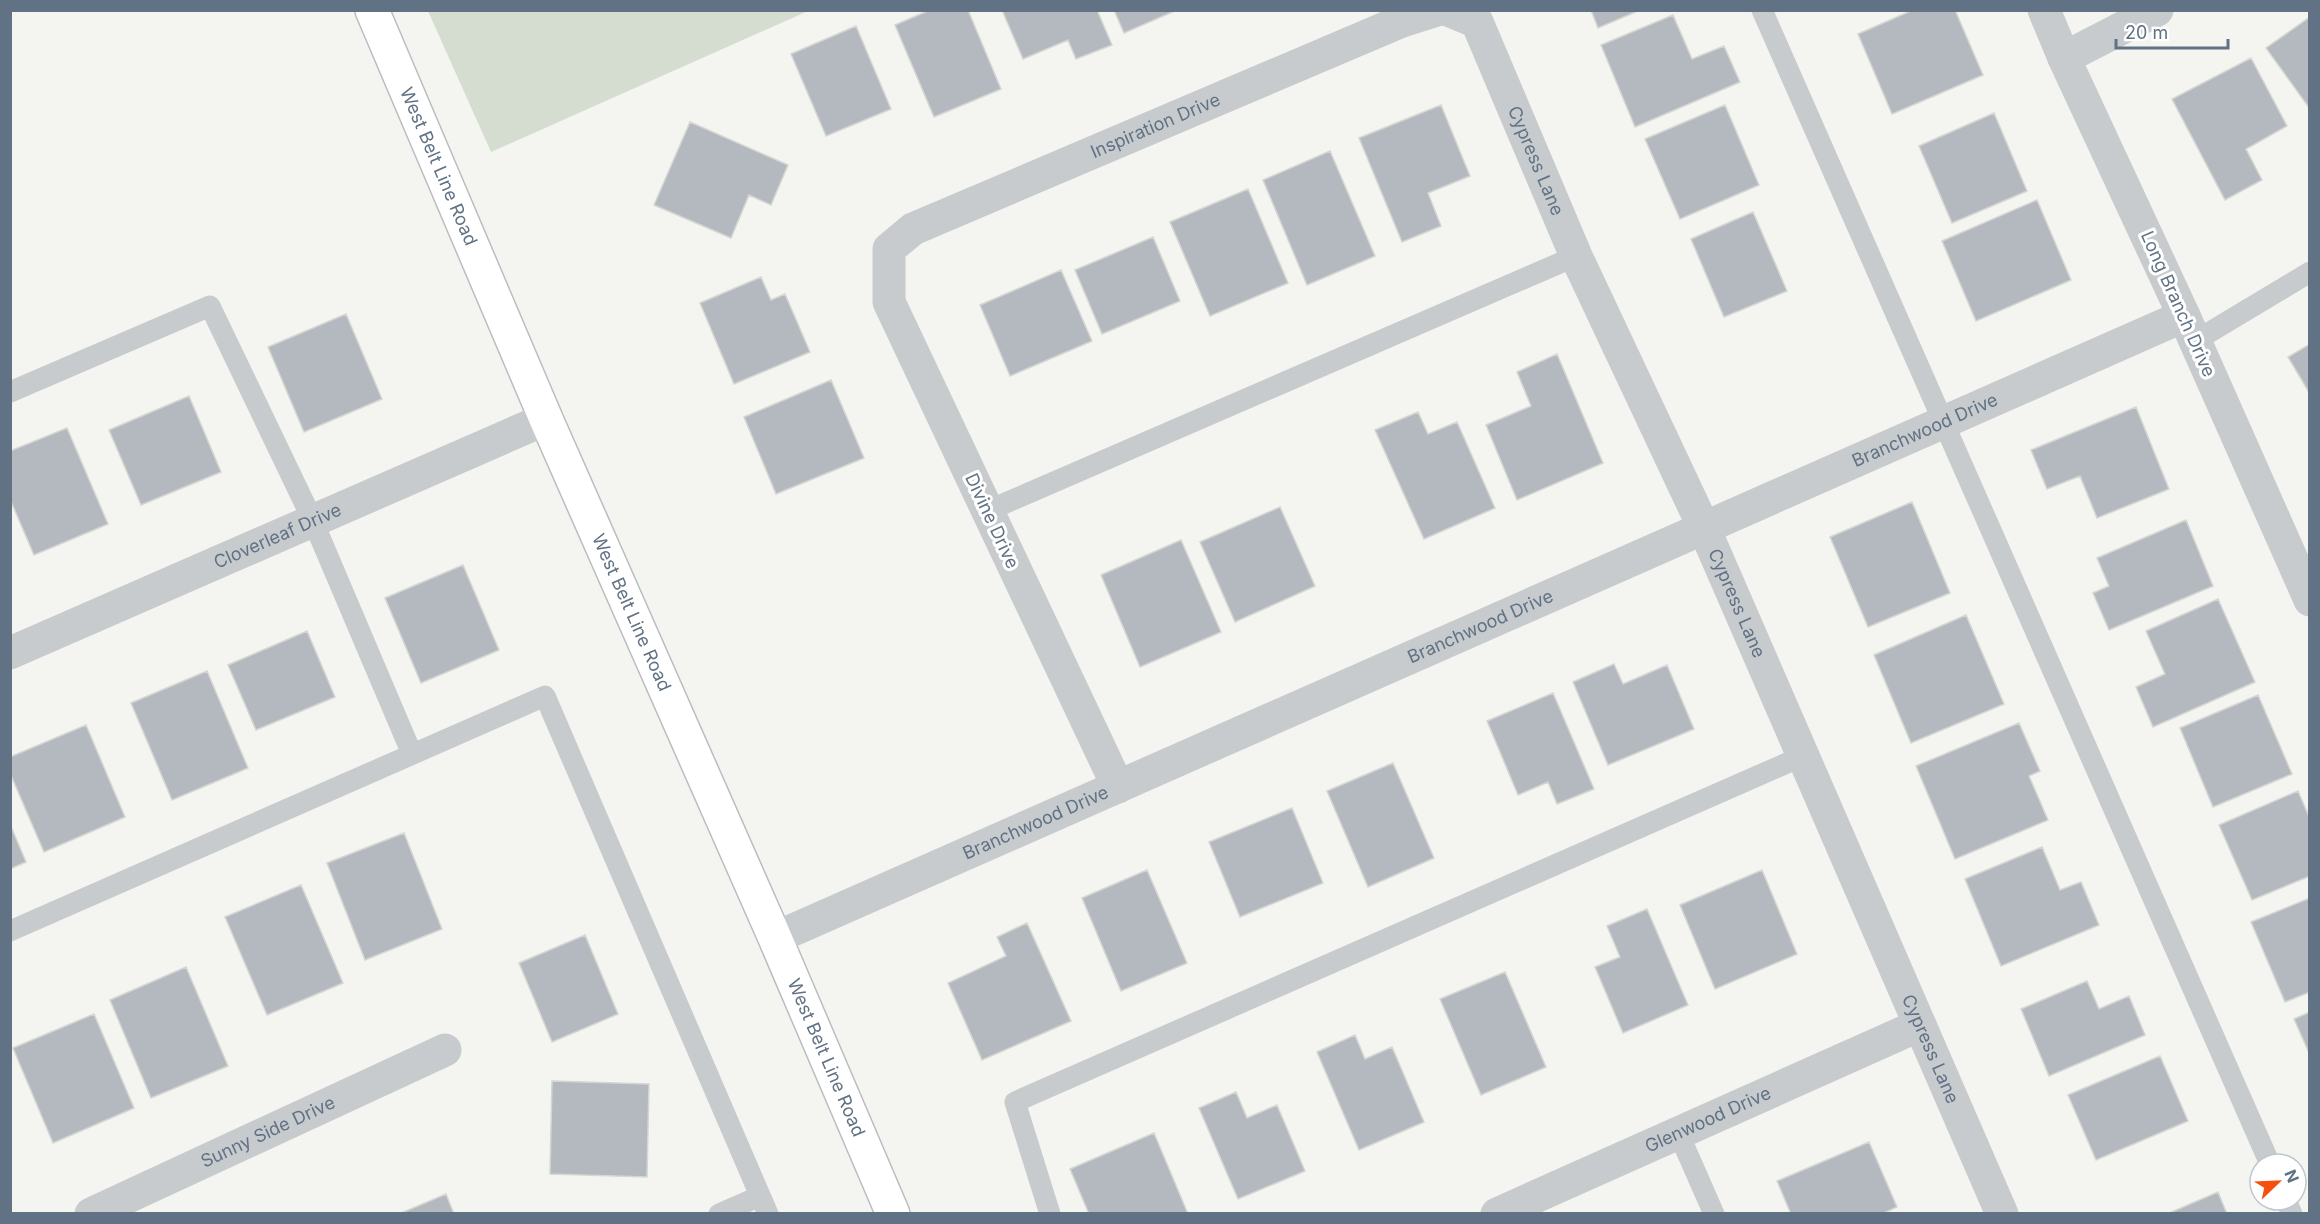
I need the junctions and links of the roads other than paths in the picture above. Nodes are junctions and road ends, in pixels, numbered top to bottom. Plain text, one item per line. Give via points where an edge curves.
1 (372, 10) edge
2 (1762, 10) edge
3 (2044, 10) edge
4 (2157, 10) edge
5 (1437, 12) edge
6 (2064, 58) junction
7 (889, 249) joint
8 (1576, 256) junction
9 (2310, 272) edge
10 (2190, 328) junction
11 (10, 392) edge
12 (546, 419) junction
13 (1943, 422) junction
14 (987, 511) junction
15 (313, 521) junction
16 (1704, 528) junction
17 (2302, 561) edge
18 (2310, 600) edge
19 (10, 653) edge
20 (412, 754) junction
21 (1803, 756) junction
22 (1118, 787) junction
23 (10, 931) edge
24 (776, 938) junction
25 (1920, 1024) junction
26 (445, 1050) dead end
27 (1678, 1132) junction
28 (2265, 1152) edge
29 (764, 1205) edge
30 (91, 1214) edge
31 (719, 1214) edge
32 (893, 1214) edge
33 (1050, 1214) edge
34 (1497, 1214) edge
35 (1714, 1214) edge
36 (2002, 1214) edge

1 - 12 main road, West Belt Line Road
2 - 13 lane
3 - 6 street, Long Branch Drive
4 - 6 street
5 - 7 street, Inspiration Drive via 1402,21 913,229
5 - 8 street, Cypress Lane via 1477,22
6 - 10 street, Long Branch Drive
7 - 14 street, Divine Drive via 889,302
8 - 14 lane
8 - 16 street, Cypress Lane
9 - 10 lane
10 - 13 street, Branchwood Drive
10 - 17 street, Long Branch Drive
11 - 15 lane via 210,306
12 - 15 street, Cloverleaf Drive
12 - 24 main road, West Belt Line Road
13 - 16 street, Branchwood Drive
13 - 28 lane
14 - 22 street, Divine Drive
15 - 19 street, Cloverleaf Drive
15 - 20 lane
16 - 21 street, Cypress Lane
16 - 22 street, Branchwood Drive
17 - 18 street, Long Branch Drive
20 - 23 lane
20 - 29 lane via 545,696
21 - 25 street, Cypress Lane
21 - 33 lane via 1015,1102
22 - 24 street, Branchwood Drive
24 - 32 main road, West Belt Line Road
25 - 27 street, Glenwood Drive
25 - 36 street, Cypress Lane
26 - 30 street, Sunny Side Drive
27 - 34 street, Glenwood Drive
27 - 35 lane
29 - 31 lane

